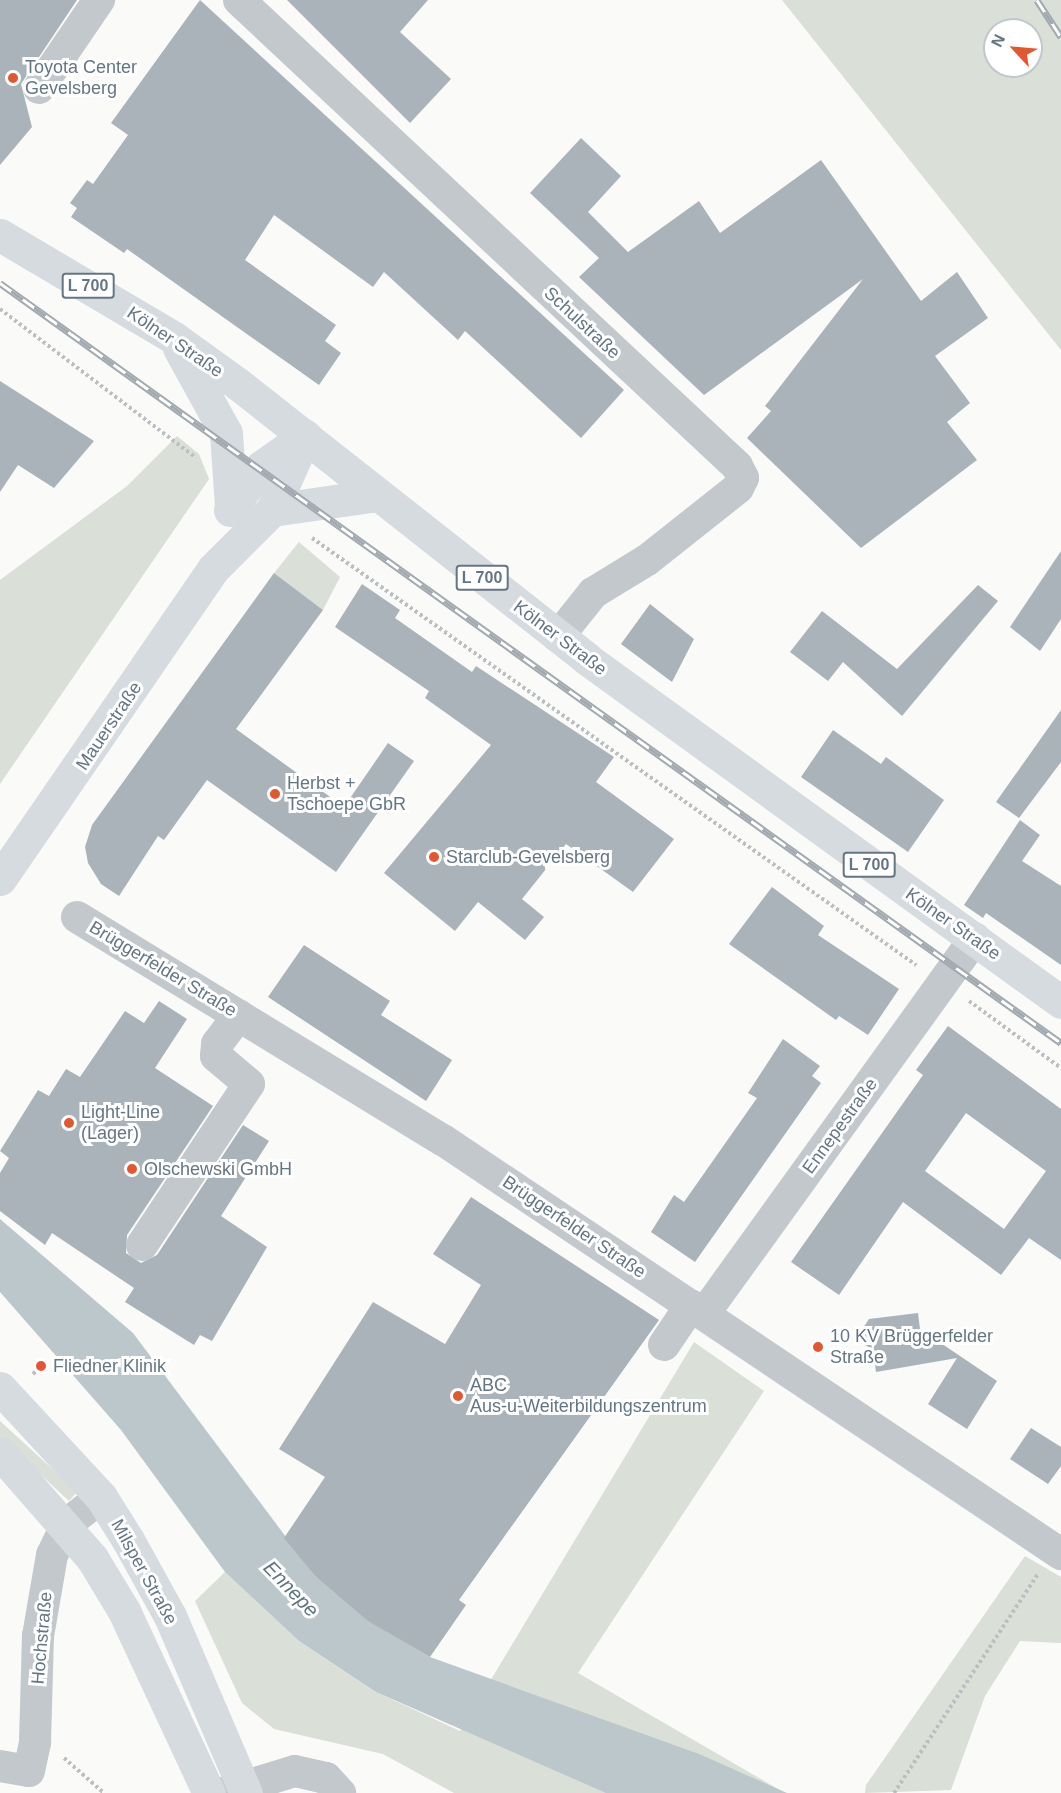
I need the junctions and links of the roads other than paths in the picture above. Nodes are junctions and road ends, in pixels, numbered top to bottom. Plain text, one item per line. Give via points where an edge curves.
1 (99, 0) edge
2 (239, 0) edge
3 (39, 88) dead end
4 (0, 235) edge
5 (174, 338) junction
6 (305, 436) junction
7 (378, 495) junction
8 (232, 496) junction
9 (272, 510) junction
10 (213, 569) junction
11 (558, 637) junction
12 (0, 879) edge
13 (77, 917) dead end
14 (975, 938) junction
15 (1061, 1002) edge
16 (239, 1015) junction
17 (142, 1245) dead end
18 (698, 1310) junction
19 (664, 1345) dead end
20 (0, 1388) edge
21 (0, 1453) edge
22 (102, 1497) junction
23 (67, 1524) junction
24 (1057, 1552) edge
25 (0, 1766) edge
26 (237, 1790) edge
27 (208, 1793) edge
28 (340, 1793) edge

1 - 3 street
2 - 11 street, Schulstraße via 737,466 743,478 738,488 647,560 593,593
4 - 5 main road, Kölner Straße / L 700
5 - 6 main road, Kölner Straße / L 700
5 - 8 main road via 226,433
6 - 7 main road, Kölner Straße / L 700
6 - 8 main road, Mauerstraße via 261,467
6 - 9 main road, Mauerstraße
7 - 9 main road
7 - 11 main road, Kölner Straße / L 700
8 - 10 main road, Mauerstraße
9 - 10 main road, Mauerstraße
10 - 12 main road, Mauerstraße
11 - 14 main road, Kölner Straße / L 700
13 - 16 street, Brüggerfelder Straße
14 - 15 main road, Kölner Straße / L 700
14 - 18 street, Ennepestraße
16 - 17 street via 217,1044 216,1056 249,1084
16 - 18 street, Brüggerfelder Straße via 444,1140
18 - 19 street, Ennepestraße
18 - 24 street, Brüggerfelder Straße
20 - 22 main road, Milsper Straße
21 - 23 main road, Milsper Straße
22 - 23 street, Hochstraße
22 - 26 main road, Milsper Straße via 170,1616
23 - 25 street, Hochstraße via 51,1555 38,1636 35,1742 29,1771
23 - 27 main road, Milsper Straße via 124,1611
26 - 28 street, Milsper Straße via 295,1770 326,1778

